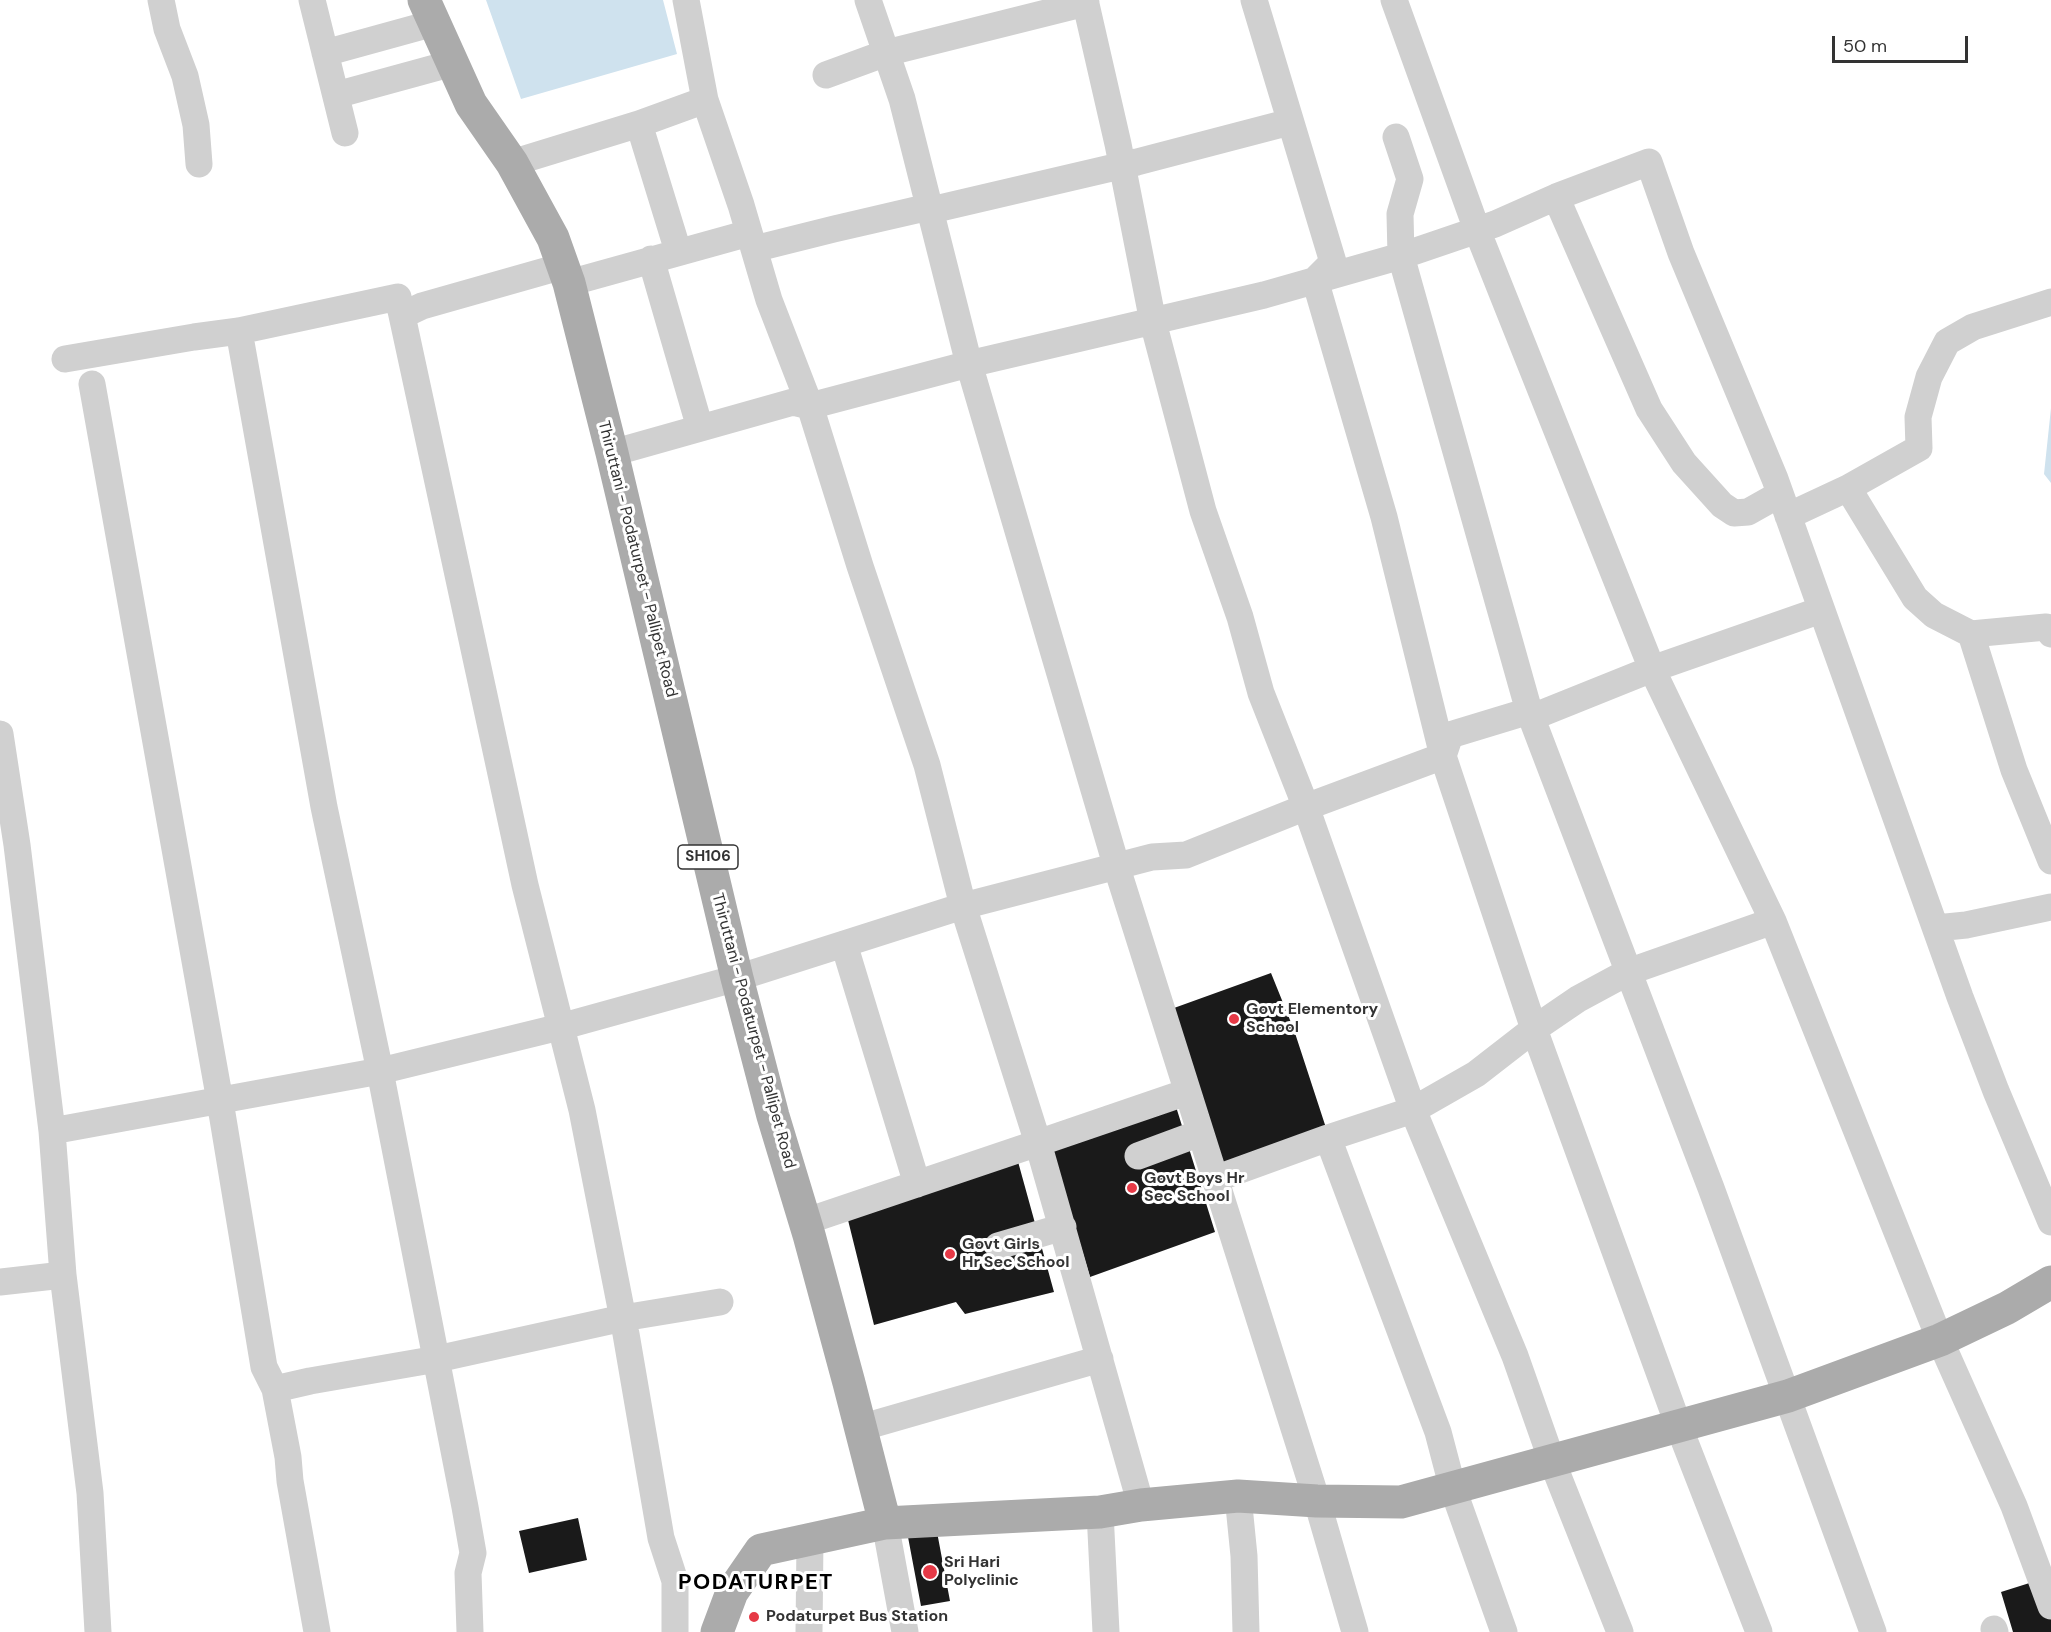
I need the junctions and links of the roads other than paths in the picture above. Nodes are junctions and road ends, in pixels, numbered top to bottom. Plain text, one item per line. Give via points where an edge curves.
1 (161, 0) edge
2 (312, 0) edge
3 (686, 0) edge
4 (868, 0) edge
5 (1254, 0) edge
6 (1394, 0) edge
7 (1085, 2) edge
8 (429, 12) edge
9 (325, 53) junction
10 (886, 53) junction
11 (453, 63) junction
12 (825, 75) dead end
13 (336, 95) junction
14 (705, 100) junction
15 (1290, 122) junction
16 (639, 124) junction
17 (345, 133) dead end
18 (1396, 137) dead end
19 (199, 164) dead end
20 (512, 164) junction
21 (1122, 165) junction
22 (1556, 197) junction
23 (929, 207) junction
24 (1478, 230) junction
25 (752, 241) junction
26 (678, 251) junction
27 (1401, 256) junction
28 (651, 259) junction
29 (566, 274) junction
30 (1315, 280) junction
31 (2051, 302) edge
32 (403, 315) junction
33 (1153, 322) junction
34 (239, 331) junction
35 (65, 359) dead end
36 (969, 364) junction
37 (92, 384) dead end
38 (810, 406) junction
39 (700, 428) junction
40 (612, 453) junction
41 (1848, 488) junction
42 (1784, 505) junction
43 (1821, 610) junction
44 (1971, 634) junction
45 (2051, 634) edge
46 (1652, 669) junction
47 (1529, 711) junction
48 (0, 734) edge
49 (1443, 756) junction
50 (1306, 807) junction
51 (2051, 861) edge
52 (1117, 868) junction
53 (963, 906) junction
54 (2051, 907) edge
55 (1773, 921) junction
56 (1936, 928) junction
57 (844, 944) junction
58 (1628, 972) junction
59 (737, 978) junction
60 (560, 1027) junction
61 (1534, 1029) junction
62 (380, 1071) junction
63 (1187, 1092) junction
64 (220, 1101) junction
65 (1413, 1110) junction
66 (52, 1131) junction
67 (1200, 1133) junction
68 (1328, 1138) junction
69 (1038, 1143) junction
70 (1138, 1156) dead end
71 (1215, 1179) junction
72 (917, 1184) junction
73 (804, 1221) junction
74 (2051, 1222) edge
75 (1063, 1227) junction
76 (998, 1246) dead end
77 (63, 1275) junction
78 (0, 1282) edge
79 (2051, 1282) edge
80 (720, 1302) dead end
81 (623, 1318) junction
82 (1940, 1340) junction
83 (437, 1359) junction
84 (1100, 1359) junction
85 (275, 1389) junction
86 (1788, 1396) junction
87 (1679, 1427) junction
88 (860, 1428) junction
89 (1552, 1461) junction
90 (1453, 1489) junction
91 (1238, 1496) junction
92 (1317, 1501) junction
93 (1141, 1505) junction
94 (1100, 1512) junction
95 (885, 1523) junction
96 (810, 1539) junction
97 (2051, 1606) edge
98 (98, 1632) edge
99 (317, 1632) edge
100 (470, 1632) edge
101 (675, 1632) edge
102 (717, 1632) edge
103 (809, 1632) edge
104 (904, 1632) edge
105 (1106, 1632) edge
106 (1246, 1632) edge
107 (1355, 1632) edge
108 (1504, 1632) edge
109 (1620, 1632) edge
110 (1758, 1632) edge
111 (1873, 1632) edge

1 - 19 street via 167,29 185,76 196,125
2 - 9 street
3 - 14 street
4 - 10 street
5 - 15 street
6 - 24 street
7 - 10 street
7 - 21 street
8 - 9 street
8 - 11 main road, Thiruttani - Podaturpet - Pallipet Road / SH106
9 - 13 street
10 - 12 street
10 - 23 street via 902,99
11 - 13 street
11 - 20 main road, Thiruttani - Podaturpet - Pallipet Road / SH106 via 471,104
13 - 17 street
14 - 16 street
14 - 25 street
15 - 21 street
15 - 30 street via 1333,262
16 - 20 street
16 - 26 street
18 - 27 street via 1410,179 1400,214
20 - 29 main road, Thiruttani - Podaturpet - Pallipet Road / SH106 via 553,238
21 - 23 street via 940,208
21 - 33 street
22 - 24 street
22 - 42 street via 1649,409 1684,463 1722,506 1734,513
22 - 42 street via 1649,162 1681,253
23 - 25 street
23 - 36 street
24 - 27 street
24 - 46 street
25 - 26 street
25 - 38 street via 769,300
26 - 28 street
27 - 30 street
27 - 47 street
28 - 29 street
28 - 39 street
29 - 32 street via 422,306
29 - 40 main road, Thiruttani - Podaturpet - Pallipet Road / SH106
30 - 33 street
30 - 49 street via 1384,517
31 - 41 street via 1973,327 1947,342 1929,377 1918,417 1919,448
32 - 34 street via 398,297
32 - 60 street via 500,775
33 - 36 street
33 - 50 street via 1203,511 1240,617 1261,693
34 - 35 street
34 - 62 street via 324,807
36 - 38 street
36 - 52 street
37 - 64 street
38 - 39 street via 793,402
38 - 53 street via 927,765
39 - 40 street
40 - 59 main road, Thiruttani - Podaturpet - Pallipet Road / SH106
41 - 42 street
41 - 44 street via 1916,598 1934,615
42 - 43 street
43 - 46 street
43 - 56 street
44 - 45 street via 2046,627
44 - 51 street via 2014,770
46 - 47 street via 1540,714
46 - 55 street
47 - 49 street via 1450,735
47 - 58 street
48 - 66 street
49 - 50 street
49 - 61 street
50 - 52 street via 1186,855 1152,857
50 - 65 street
52 - 53 street
52 - 63 street
53 - 57 street
53 - 69 street
54 - 56 street
55 - 58 street
55 - 82 street
56 - 74 street via 1996,1091
57 - 59 street
57 - 72 street
58 - 61 street
58 - 86 street
59 - 60 street
59 - 73 main road, Thiruttani - Podaturpet - Pallipet Road / SH106
60 - 62 street
60 - 81 street via 582,1110
61 - 65 street via 1476,1074
61 - 87 street
62 - 64 street
62 - 83 street
63 - 67 street
63 - 69 street
64 - 66 street
64 - 85 street via 264,1367
65 - 68 street
65 - 89 street via 1515,1356
66 - 77 street
67 - 70 street
67 - 71 street
68 - 71 street
68 - 90 street via 1438,1432
69 - 72 street
69 - 75 street
71 - 92 street
72 - 73 street
73 - 88 main road, Thiruttani - Podaturpet - Pallipet Road / SH106
75 - 76 street
75 - 84 street
77 - 78 street
77 - 98 street via 90,1493
79 - 82 main road
80 - 81 street
81 - 83 street
81 - 101 street via 661,1538 675,1581
82 - 86 main road
82 - 97 street via 2014,1506
83 - 85 street
83 - 100 street via 473,1553 468,1573
84 - 88 street
84 - 93 street
85 - 99 street
86 - 87 main road
86 - 111 street
87 - 89 main road
87 - 110 street
88 - 95 main road, Thiruttani - Podaturpet - Pallipet Road / SH106
89 - 90 main road
89 - 109 street
90 - 92 main road via 1401,1502
90 - 108 street
91 - 92 main road
91 - 93 main road
91 - 106 street
92 - 107 street
93 - 94 main road
94 - 95 main road
94 - 105 street
95 - 96 main road
95 - 104 street
96 - 102 main road via 761,1550 732,1592
96 - 103 street

